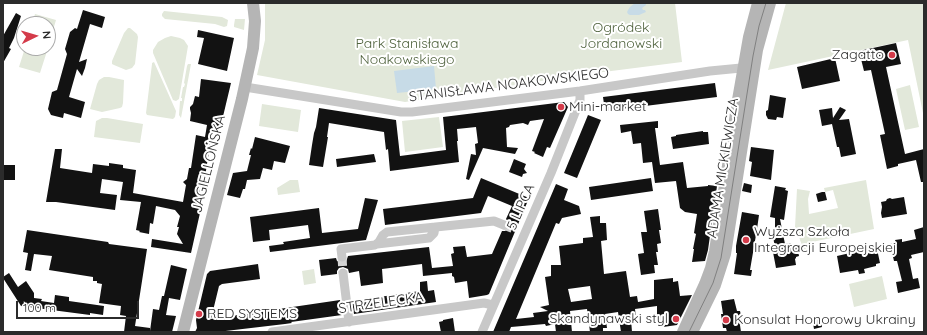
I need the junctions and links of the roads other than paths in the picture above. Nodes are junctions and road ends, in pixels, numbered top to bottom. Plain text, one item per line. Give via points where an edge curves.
1 (253, 3) edge
2 (758, 3) edge
3 (770, 3) edge
4 (749, 70) junction
5 (244, 87) junction
6 (580, 91) junction
7 (504, 225) tunnel mouth
8 (342, 257) dead end
9 (344, 273) tunnel mouth
10 (494, 305) junction
11 (350, 322) junction
12 (182, 332) edge
13 (272, 332) edge
14 (482, 332) edge
15 (683, 332) edge
16 (692, 332) edge

1 - 5 street, JAGIELLOŃSKA via 254,40
2 - 4 street, ADAMA MICKIEWICZA via 750,32
3 - 4 street, ADAMA MICKIEWICZA
4 - 6 street, STANISŁAWA NOAKOWSKIEGO via 710,71
4 - 15 street, ADAMA MICKIEWICZA via 715,252 708,276
4 - 16 street, ADAMA MICKIEWICZA via 724,259 715,285
5 - 6 street, STANISŁAWA NOAKOWSKIEGO via 405,112
5 - 12 street, JAGIELLOŃSKA
6 - 10 street, 5 LIPCA via 578,106 551,174 521,232
7 - 8 street via 494,221 387,232 377,244 341,249
9 - 11 street
10 - 11 street, STRZELECKA via 484,303
10 - 14 street, 5 LIPCA
11 - 13 street, STRZELECKA

